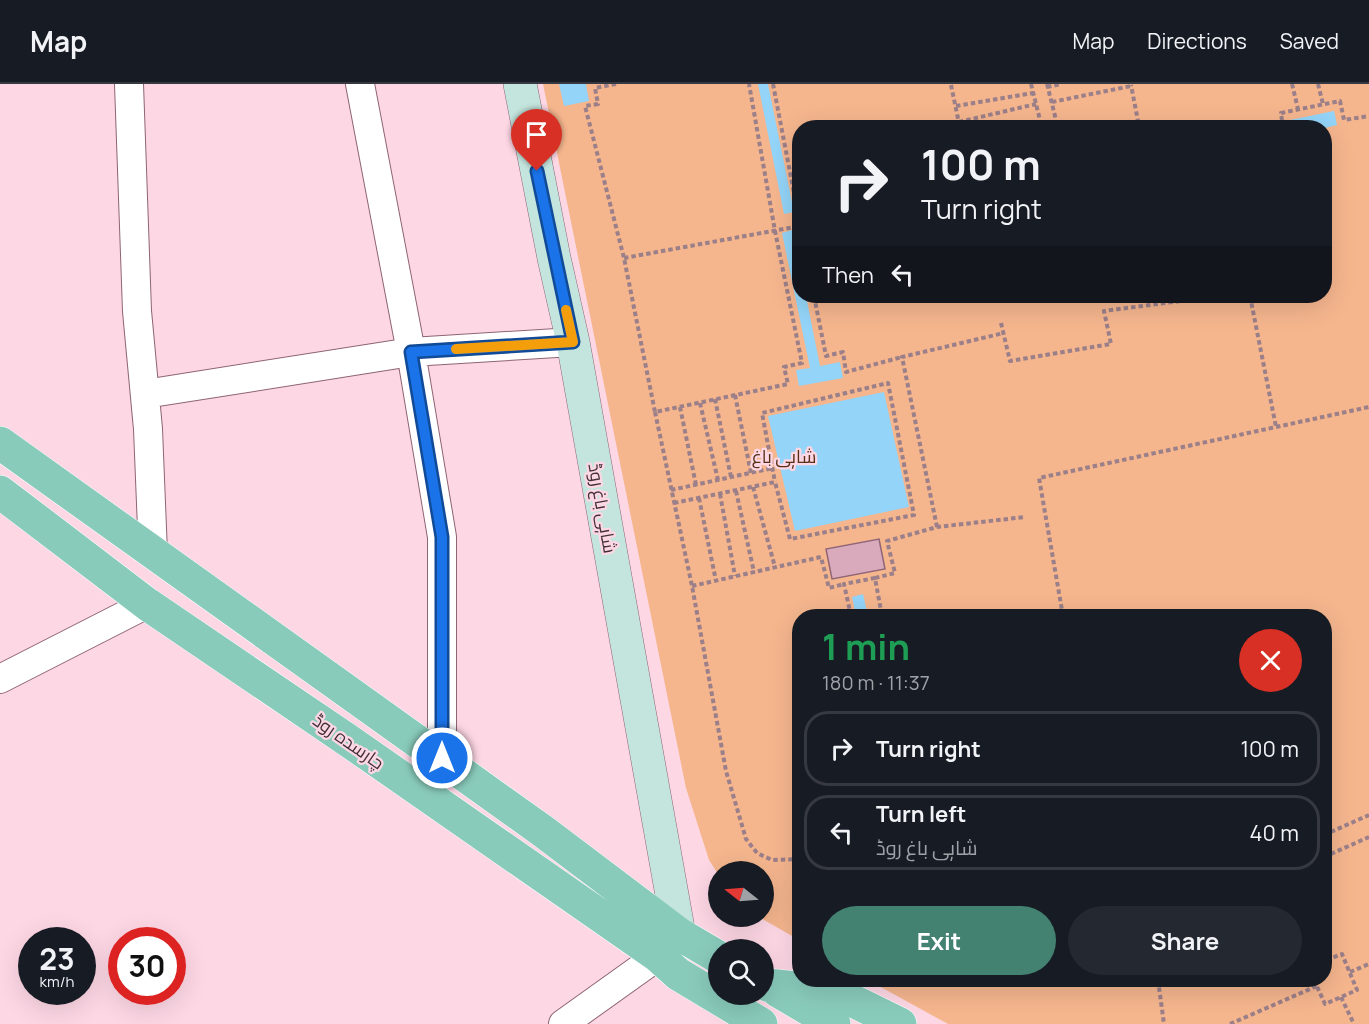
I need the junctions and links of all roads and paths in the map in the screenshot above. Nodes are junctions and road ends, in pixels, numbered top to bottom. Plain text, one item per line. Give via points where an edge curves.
1 (129, 84) edge
2 (360, 84) edge
3 (520, 84) edge
4 (616, 84) edge
5 (749, 84) edge
6 (773, 84) edge
7 (953, 84) edge
8 (1031, 84) edge
9 (1061, 84) edge
10 (1292, 84) edge
11 (1318, 84) edge
12 (1047, 85) edge
13 (1131, 85) edge
14 (595, 86) edge
15 (1033, 93) junction
16 (1052, 102) junction
17 (1036, 104) junction
18 (1323, 104) junction
19 (956, 106) junction
20 (1298, 109) junction
21 (1369, 116) edge
22 (959, 120) edge
23 (968, 120) edge
24 (1040, 120) edge
25 (1056, 120) edge
26 (1138, 120) edge
27 (1282, 120) edge
28 (792, 183) edge
29 (792, 227) edge
30 (775, 231) junction
31 (624, 258) junction
32 (815, 303) edge
33 (1165, 303) edge
34 (1251, 303) edge
35 (1001, 323) dead end
36 (1004, 333) junction
37 (573, 342) junction
38 (411, 352) junction
39 (902, 357) junction
40 (145, 394) junction
41 (735, 395) junction
42 (716, 399) junction
43 (700, 403) junction
44 (680, 407) junction
45 (1369, 407) edge
46 (655, 412) junction
47 (1276, 427) junction
48 (0, 443) edge
49 (773, 468) junction
50 (751, 473) junction
51 (731, 477) junction
52 (718, 480) junction
53 (776, 482) junction
54 (696, 485) junction
55 (753, 487) junction
56 (671, 490) junction
57 (736, 490) junction
58 (0, 492) edge
59 (720, 494) junction
60 (699, 498) junction
61 (674, 503) junction
62 (1025, 517) dead end
63 (937, 527) junction
64 (153, 553) junction
65 (775, 568) junction
66 (754, 572) junction
67 (735, 576) junction
68 (874, 578) junction
69 (716, 581) junction
70 (844, 584) junction
71 (692, 586) junction
72 (147, 604) junction
73 (849, 609) edge
74 (881, 609) edge
75 (1062, 609) edge
76 (0, 680) edge
77 (442, 758) junction
78 (1369, 815) edge
79 (1332, 831) edge
80 (1369, 837) edge
81 (1332, 853) edge
82 (792, 859) edge
83 (672, 955) junction
84 (708, 957) edge
85 (1332, 958) edge
86 (1369, 964) edge
87 (1350, 972) junction
88 (774, 985) edge
89 (1159, 987) edge
90 (1315, 987) edge
91 (1317, 987) edge
92 (774, 989) edge
93 (1341, 997) junction
94 (758, 1023) edge
95 (562, 1024) edge
96 (834, 1024) edge
97 (900, 1024) edge
98 (1164, 1024) edge
99 (1230, 1024) edge
100 (1354, 1024) edge

1 - 40 street via 136,311
2 - 38 street
3 - 37 street, شاہی باغ روڈ
4 - 14 path
5 - 30 path
6 - 28 path
7 - 19 path
8 - 15 path
9 - 12 path
10 - 20 path
11 - 18 path
12 - 16 path
13 - 16 path
13 - 26 path
14 - 31 path via 598,104 585,106
15 - 17 path
15 - 19 path
16 - 25 path
17 - 23 path
17 - 24 path
18 - 20 path
18 - 21 path via 1340,101 1344,120
19 - 22 path
20 - 27 path via 1281,113
29 - 30 path
30 - 31 path
30 - 41 path via 802,363 784,367 788,384
31 - 46 path
32 - 39 path via 826,356 843,352 846,372
33 - 36 path via 1104,311 1111,344 1010,361
34 - 47 path
35 - 36 path
36 - 39 path
37 - 38 street
37 - 83 street, شاہی باغ روڈ
38 - 40 street
38 - 77 street via 442,537
39 - 63 path
40 - 64 street
41 - 42 path
41 - 50 path
42 - 43 path
42 - 51 path
43 - 44 path
43 - 52 path
44 - 46 path
44 - 54 path
45 - 47 path
46 - 56 path
47 - 75 path via 1039,478
48 - 64 main road, چارسدہ روڈ
49 - 50 path
49 - 53 path
49 - 53 path via 762,413 888,383 914,515 790,539
50 - 51 path
51 - 52 path
52 - 54 path
53 - 55 path
54 - 56 path
55 - 57 path
55 - 65 path
56 - 61 path
57 - 59 path
57 - 66 path
58 - 72 main road, چارسدہ روڈ
59 - 60 path
59 - 67 path
60 - 61 path
60 - 69 path
61 - 71 path
62 - 63 path
63 - 68 path via 887,541 895,573
64 - 77 main road, چارسدہ روڈ
65 - 66 path
65 - 70 path via 821,557 829,588
66 - 67 path
67 - 69 path
68 - 70 path
68 - 74 path
69 - 71 path
70 - 73 path
71 - 82 path via 726,771 746,839 757,854 772,860
72 - 76 street
72 - 83 main road, چارسدہ روڈ
77 - 83 main road, چارسدہ روڈ via 544,832
78 - 79 path
80 - 81 path
83 - 84 main road, چارسدہ روڈ
83 - 94 main road, چارسدہ روڈ
83 - 95 street
85 - 87 path via 1342,954
86 - 87 path
87 - 93 path via 1357,990
88 - 97 main road via 835,992
89 - 98 path
90 - 99 path
91 - 93 path via 1325,1004
92 - 96 main road
93 - 100 path

